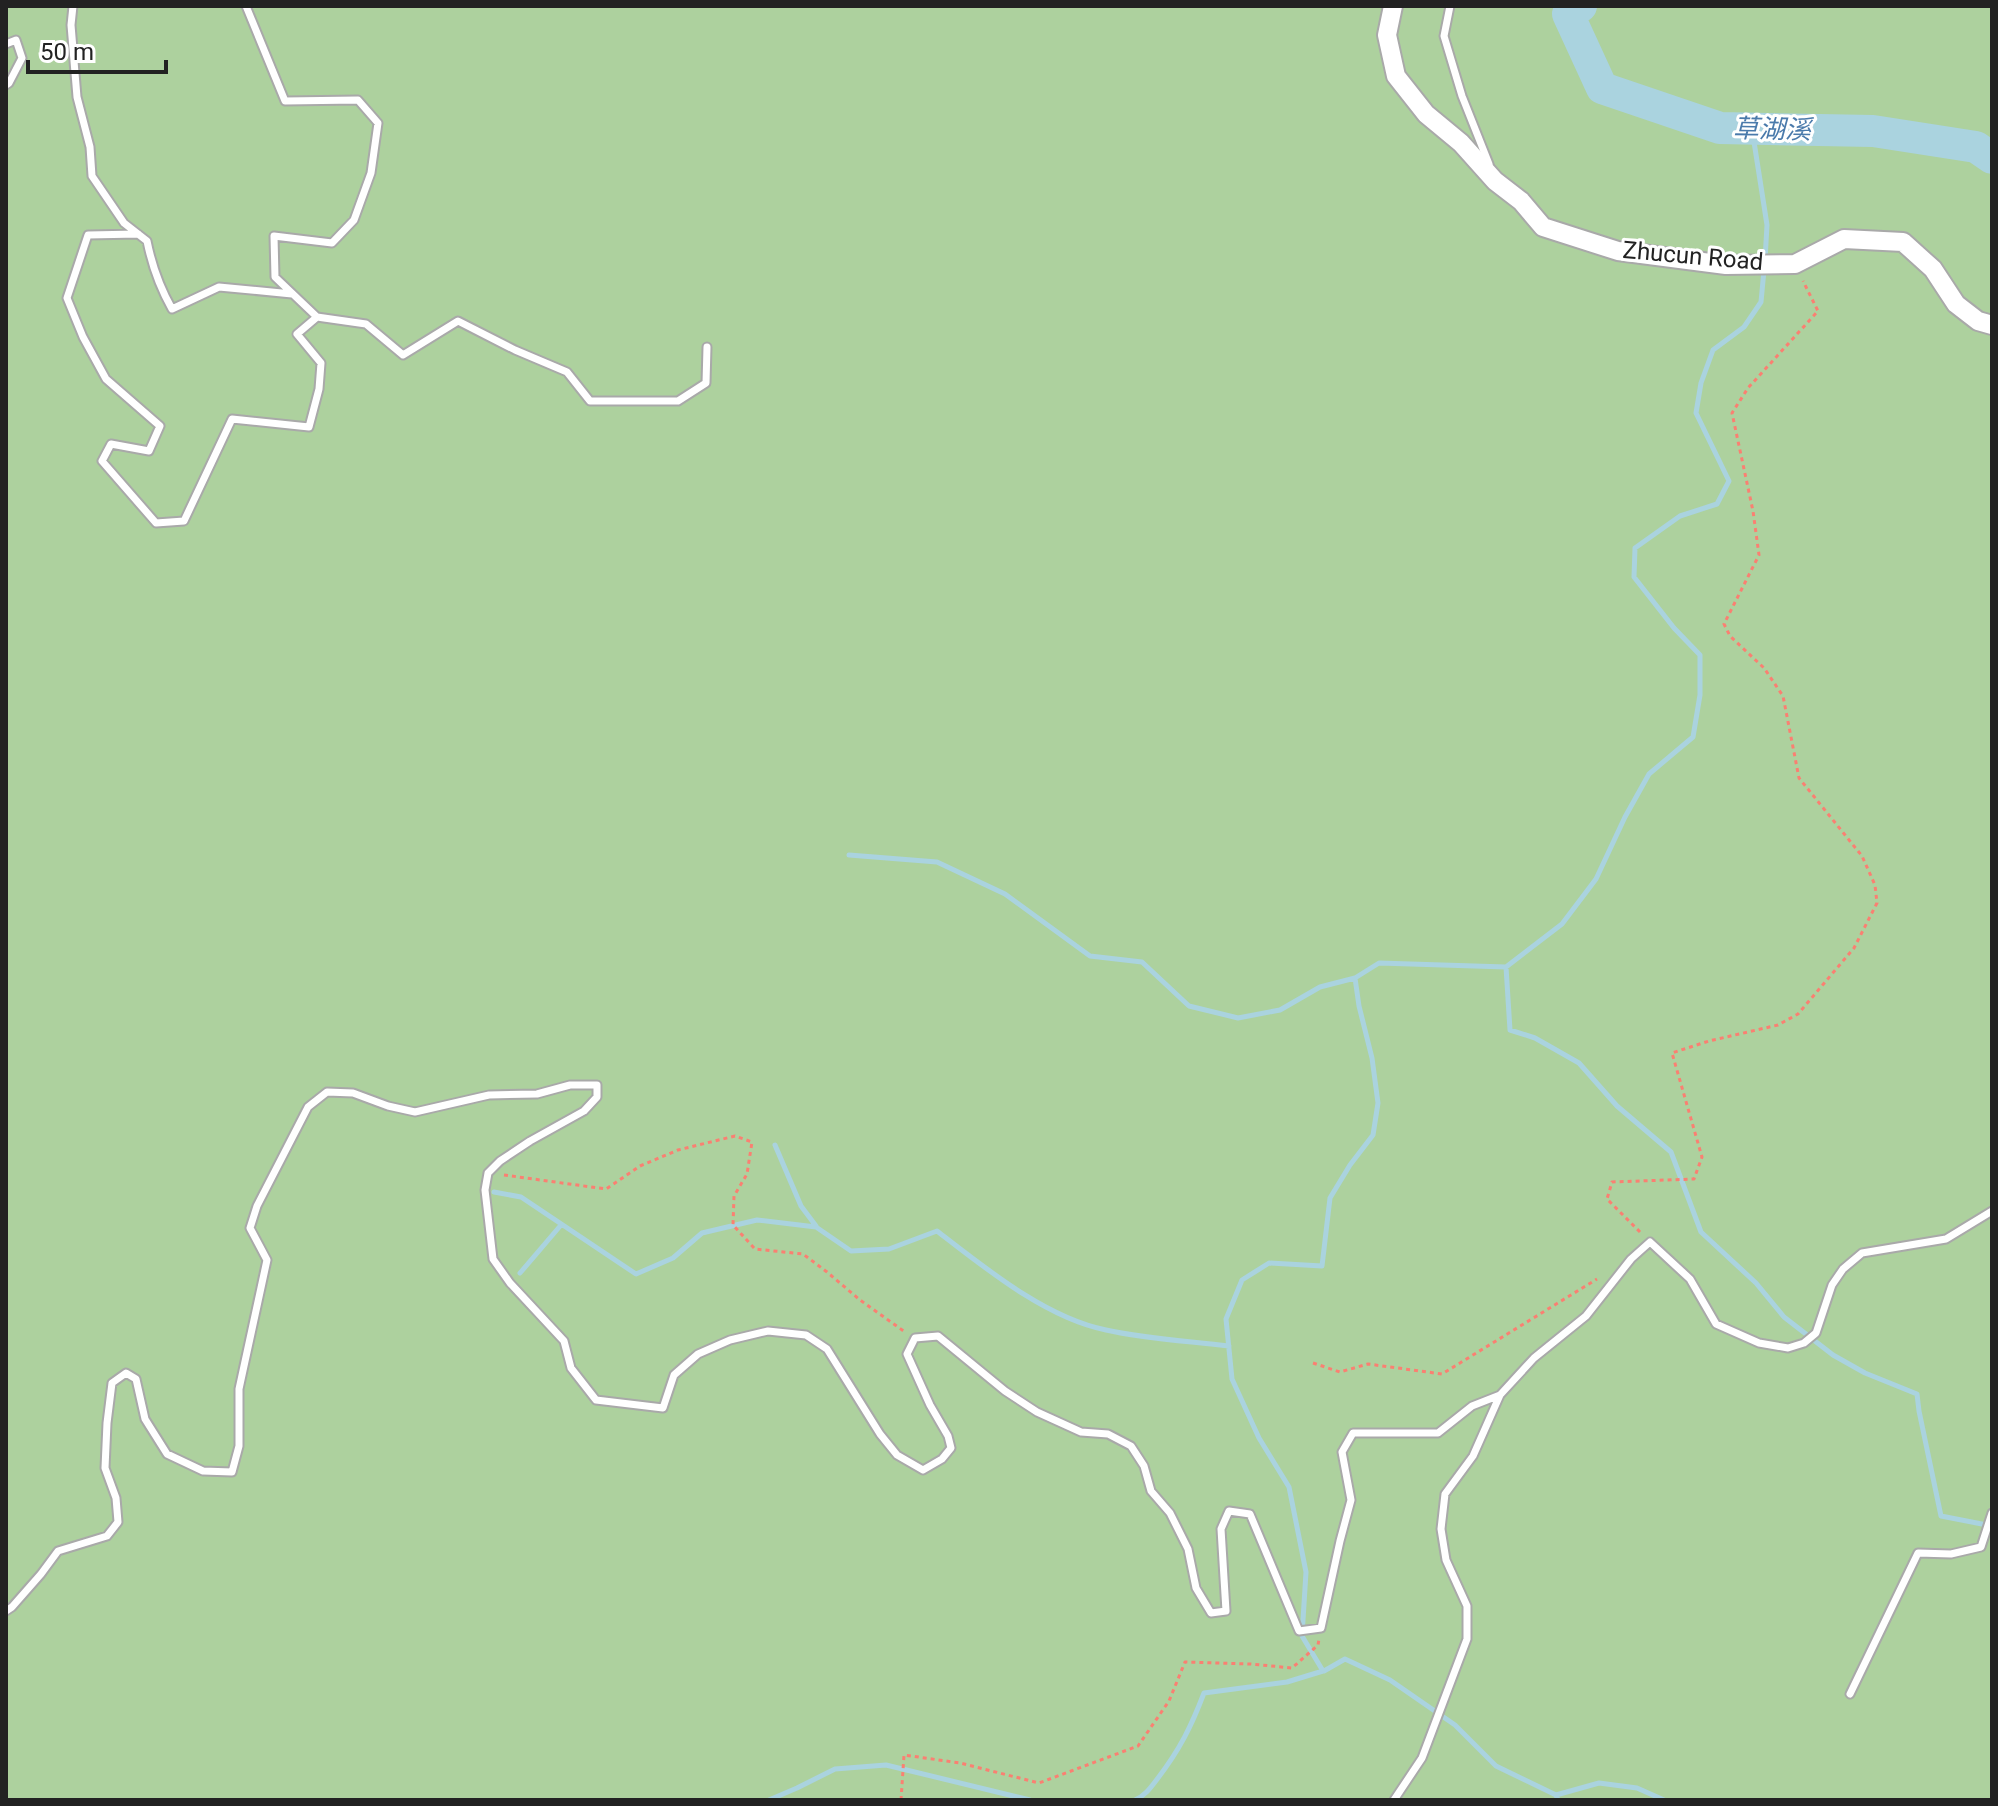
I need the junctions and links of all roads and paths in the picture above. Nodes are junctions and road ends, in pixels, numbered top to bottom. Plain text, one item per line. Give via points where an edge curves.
1 (73, 6) edge
2 (246, 6) edge
3 (1393, 6) edge
4 (1450, 6) edge
5 (6, 44) edge
6 (6, 85) edge
7 (1495, 181) junction
8 (138, 234) junction
9 (1795, 264) junction
10 (292, 294) junction
11 (317, 317) junction
12 (1992, 325) edge
13 (707, 347) dead end
14 (488, 1173) junction
15 (1992, 1211) edge
16 (1650, 1242) junction
17 (1604, 1275) dead end
18 (915, 1338) junction
19 (1313, 1363) dead end
20 (1500, 1395) junction
21 (1992, 1513) edge
22 (6, 1611) edge
23 (1321, 1628) junction
24 (1850, 1694) dead end
25 (901, 1800) edge
26 (1394, 1800) edge

1 - 8 lane via 77,97 92,176 124,223
2 - 10 lane via 285,101 358,100 378,123 371,173 354,220 332,243 274,236 275,277
3 - 7 street, Zhucun Road via 1387,35 1396,76 1426,114
4 - 7 lane via 1444,36
5 - 6 lane via 16,40 22,58
7 - 9 street, Zhucun Road via 1543,227 1618,251 1726,265
8 - 10 lane via 147,241 152,267 172,309 219,287
8 - 11 lane via 88,235 67,298 106,379 160,426 149,451 111,444 102,461 156,523 184,521 232,419 309,427 321,363 297,334
9 - 12 street, Zhucun Road via 1844,239 1903,242 1933,269 1956,304
9 - 16 path via 1818,311 1732,413 1759,555 1724,624 1783,696 1799,778 1862,856 1877,903 1854,948 1798,1014 1778,1025 1672,1053 1702,1157 1694,1179 1612,1182 1607,1199
10 - 11 lane
11 - 13 lane via 366,324 403,355 458,321 567,372 590,401 678,401 706,383
14 - 18 path via 606,1189 640,1166 678,1150 735,1136 752,1142 747,1174 734,1196 733,1225 755,1249 803,1254
14 - 18 lane via 493,1259 564,1341 571,1368 596,1400 663,1408 674,1375 698,1354 768,1331 806,1335 827,1349 897,1455 923,1470 951,1448 907,1354
14 - 22 lane via 530,1141 584,1111 597,1097 597,1085 489,1095 415,1112 353,1093 327,1092 308,1107 250,1228 267,1260 239,1389 239,1446 232,1472 203,1471 167,1454 145,1419 136,1379 126,1373 112,1383 107,1423 105,1468 118,1522 107,1536 58,1551
15 - 16 lane via 1946,1239 1862,1253 1832,1285 1816,1333 1788,1348 1759,1343 1716,1324 1690,1279
16 - 20 lane via 1586,1316 1534,1358
17 - 19 path via 1442,1374 1368,1364 1340,1372
18 - 23 lane via 938,1336 1037,1412 1131,1446 1151,1491 1170,1513 1188,1549 1196,1588 1211,1613 1226,1611 1221,1529 1229,1511 1250,1514 1299,1631
20 - 23 lane via 1472,1406 1438,1433 1353,1433 1342,1452 1351,1500
20 - 26 lane via 1473,1456 1445,1494 1441,1529 1446,1560 1467,1606 1467,1639 1422,1758
21 - 24 lane via 1981,1547 1951,1554 1918,1553
23 - 25 path via 1318,1645 1292,1668 1185,1662 1169,1701 1138,1746 1039,1783 904,1755

